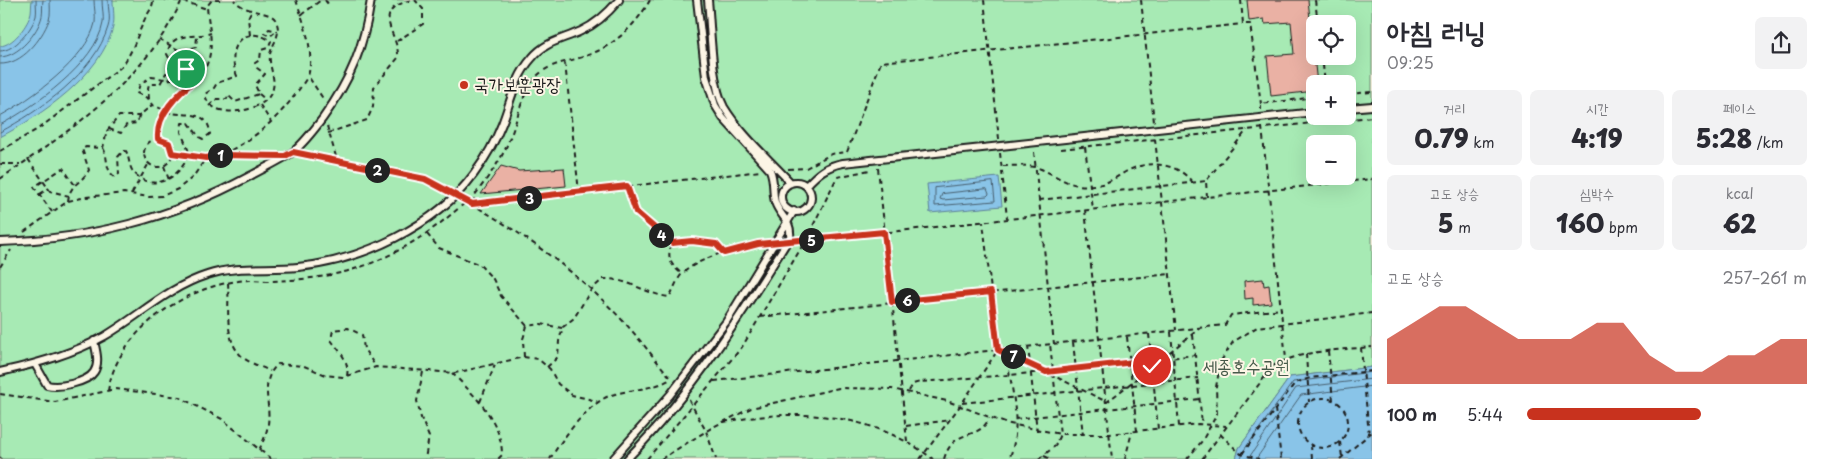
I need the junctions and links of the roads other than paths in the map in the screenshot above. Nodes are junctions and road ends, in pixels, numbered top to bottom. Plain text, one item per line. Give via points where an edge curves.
1 (371, 0) edge
2 (619, 0) edge
3 (697, 0) edge
4 (708, 0) edge
5 (1372, 106) edge
6 (1356, 107) edge
7 (1306, 113) edge
8 (790, 183) junction
9 (806, 186) junction
10 (794, 211) junction
11 (788, 220) junction
12 (0, 242) edge
13 (94, 341) junction
14 (35, 364) junction
15 (0, 372) edge
16 (613, 459) edge
17 (626, 459) edge

1 - 12 lane via 349,79 330,109 293,152 194,204 115,229
2 - 13 lane via 598,22 542,47 530,60 518,76 502,125 486,157 469,181 414,228 364,252 299,267 252,268 208,274 170,292
3 - 11 lane via 706,77 715,105 770,170 774,179 775,203
4 - 8 lane via 717,87 723,106
5 - 6 lane
7 - 9 lane via 843,163 818,173
8 - 9 lane
8 - 10 lane via 783,190 782,199 786,207
9 - 10 lane via 810,203 803,210
10 - 11 lane
11 - 16 lane via 726,322 677,386
11 - 17 lane via 791,229 787,242 742,316 684,394
13 - 14 lane
13 - 14 lane via 96,365 94,372 85,378 58,388 47,385
14 - 15 lane

